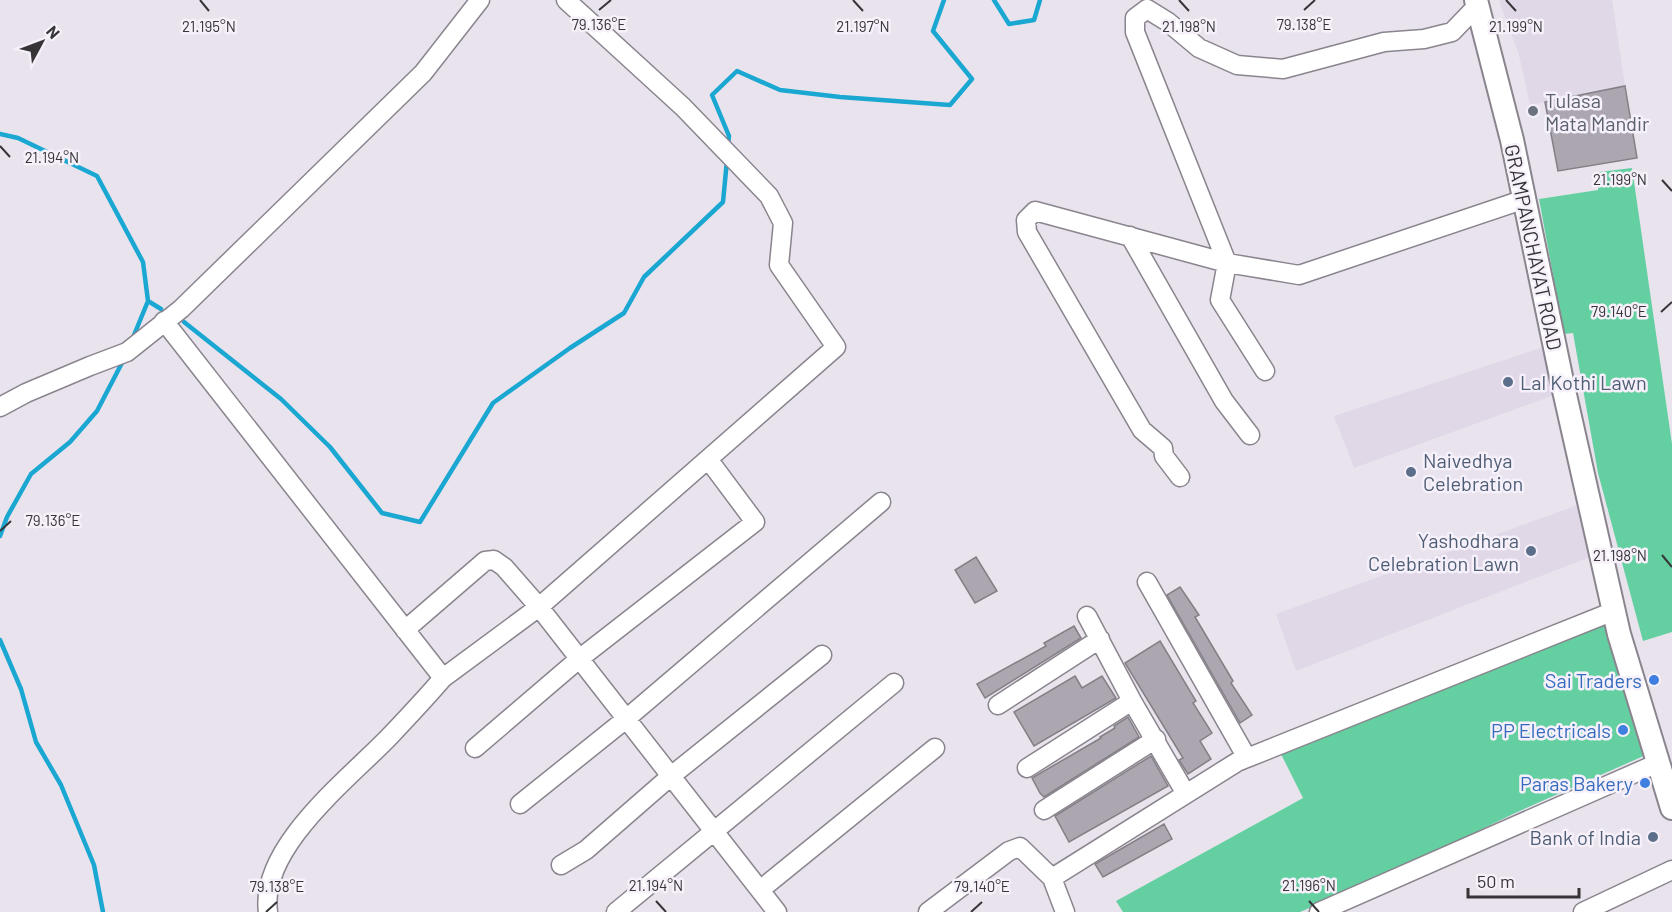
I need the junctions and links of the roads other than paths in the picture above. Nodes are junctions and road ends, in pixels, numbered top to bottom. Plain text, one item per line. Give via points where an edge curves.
1 (480, 0) edge
2 (566, 0) edge
3 (1477, 3) edge
4 (1525, 199) junction
5 (1130, 236) junction
6 (1227, 262) junction
7 (164, 321) junction
8 (1265, 371) dead end
9 (0, 407) edge
10 (1250, 435) dead end
11 (708, 459) junction
12 (1180, 477) dead end
13 (881, 502) dead end
14 (1148, 582) dead end
15 (539, 607) junction
16 (1614, 611) junction
17 (1087, 616) dead end
18 (405, 630) junction
19 (1100, 639) junction
20 (822, 655) dead end
21 (579, 659) junction
22 (443, 678) junction
23 (894, 683) dead end
24 (1132, 701) junction
25 (998, 705) dead end
26 (626, 718) junction
27 (1156, 739) junction
28 (475, 748) dead end
29 (935, 748) dead end
30 (1246, 758) junction
31 (1658, 763) junction
32 (1027, 768) dead end
33 (671, 776) junction
34 (1186, 794) junction
35 (520, 804) dead end
36 (1672, 808) edge
37 (1044, 810) dead end
38 (714, 832) junction
39 (561, 865) dead end
40 (1672, 870) edge
41 (1052, 878) junction
42 (760, 890) junction
43 (1063, 911) edge
44 (268, 912) edge
45 (616, 912) edge
46 (777, 912) edge
47 (928, 912) edge
48 (1319, 912) edge
49 (1583, 912) edge

1 - 7 street via 423,73 181,309
2 - 11 street via 682,107 770,196 783,223 779,265 836,347
3 - 4 street, GRAMPANCHAYAT ROAD
3 - 6 street via 1452,32 1384,42 1282,69 1237,64 1199,48 1147,9 1135,18 1135,32
4 - 6 street via 1299,275
4 - 16 street, GRAMPANCHAYAT ROAD
5 - 6 street
5 - 10 street via 1224,401
5 - 12 street via 1035,211 1026,220 1027,232 1142,430 1163,448 1164,456
6 - 8 street via 1220,300
7 - 9 street via 127,352
7 - 18 street
11 - 15 street
11 - 21 street via 755,522
13 - 26 street
14 - 30 street
15 - 18 street via 504,567 494,560 485,561
15 - 21 street
15 - 22 street
16 - 30 street
16 - 31 street, GRAMPANCHAYAT ROAD
17 - 19 street
18 - 22 street
19 - 24 street
19 - 25 street
20 - 33 street
21 - 26 street
21 - 28 street
22 - 44 street via 291,838 272,878
23 - 38 street
24 - 27 street
24 - 32 street
26 - 33 street
26 - 35 street
27 - 34 street
27 - 37 street
29 - 42 street
30 - 34 street
31 - 36 street, GRAMPANCHAYAT ROAD
31 - 48 street
33 - 38 street
33 - 39 street via 586,850
34 - 41 street
38 - 42 street
38 - 45 street
40 - 49 street
41 - 43 street
41 - 47 street via 1020,847 1009,851
42 - 46 street

